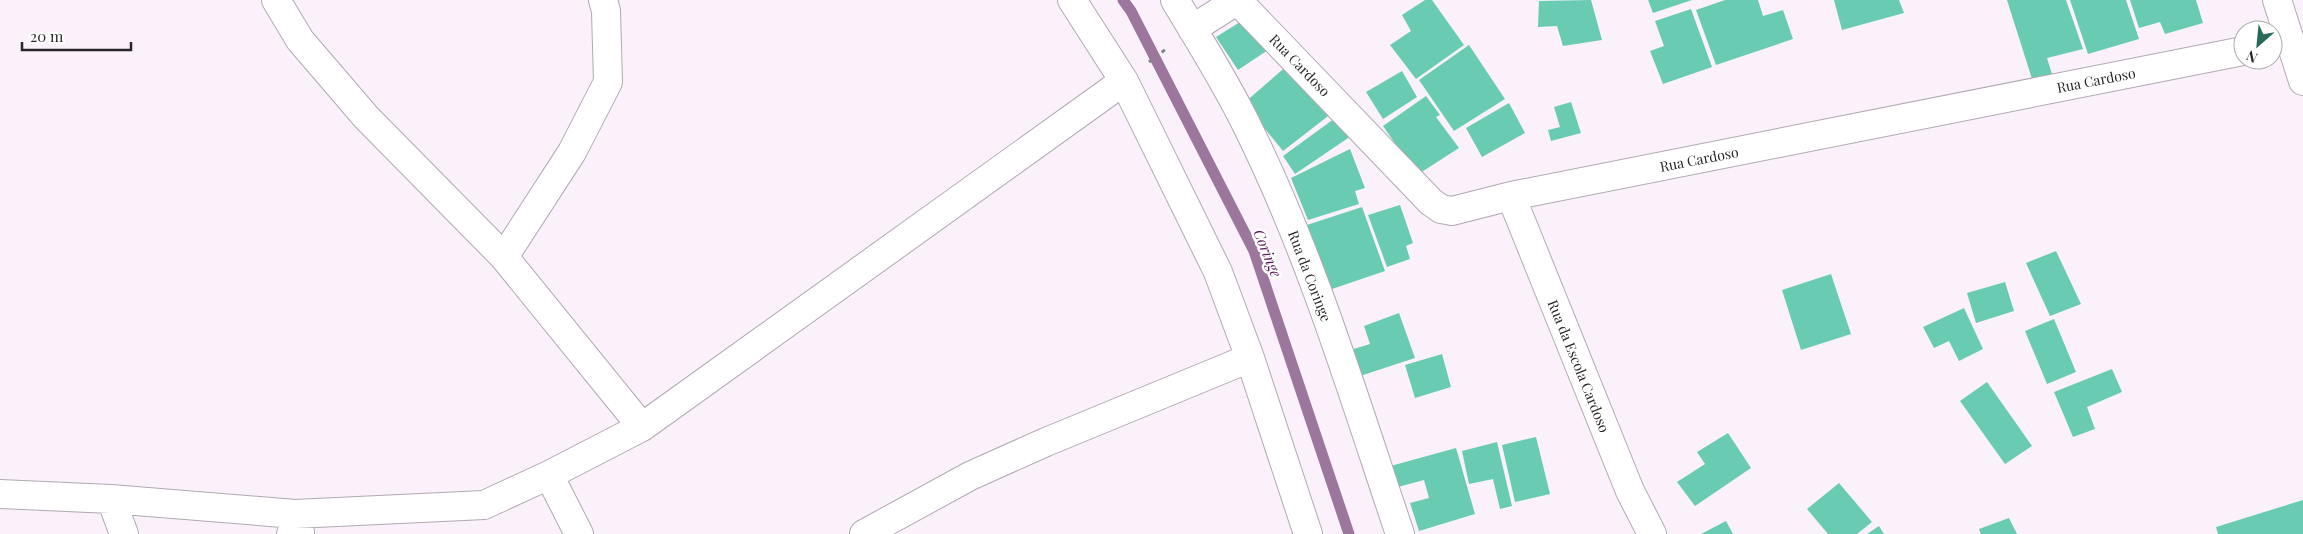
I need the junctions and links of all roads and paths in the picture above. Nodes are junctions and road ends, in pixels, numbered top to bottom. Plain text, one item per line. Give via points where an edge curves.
1 (276, 0) edge
2 (603, 0) edge
3 (1072, 0) edge
4 (1175, 0) edge
5 (1238, 0) edge
6 (2277, 0) edge
7 (2279, 20) edge
8 (1192, 29) junction
9 (2283, 45) edge
10 (2233, 53) edge
11 (1124, 80) junction
12 (2303, 81) edge
13 (1511, 196) junction
14 (504, 257) junction
15 (1250, 358) junction
16 (642, 427) junction
17 (549, 476) junction
18 (0, 494) edge
19 (111, 499) junction
20 (297, 528) edge
21 (124, 534) edge
22 (579, 534) edge
23 (864, 534) edge
24 (1308, 534) edge
25 (1400, 534) edge
26 (1652, 534) edge

1 - 14 street via 300,40 366,116
2 - 14 street via 608,82 572,152
3 - 11 street
4 - 8 street, Rua da Coringe
5 - 8 street
5 - 13 street, Rua Cardoso via 1431,202 1452,211
6 - 7 street
8 - 11 path
8 - 25 street, Rua da Coringe via 1248,127 1298,240
9 - 12 street
10 - 13 street, Rua Cardoso
11 - 15 street via 1218,272
11 - 16 street
13 - 26 street, Rua da Escola Cardoso via 1630,491
14 - 16 street
15 - 23 street via 970,476
15 - 24 street
16 - 17 street
17 - 20 street via 484,505
17 - 22 street
18 - 19 street
19 - 20 street
19 - 21 street

